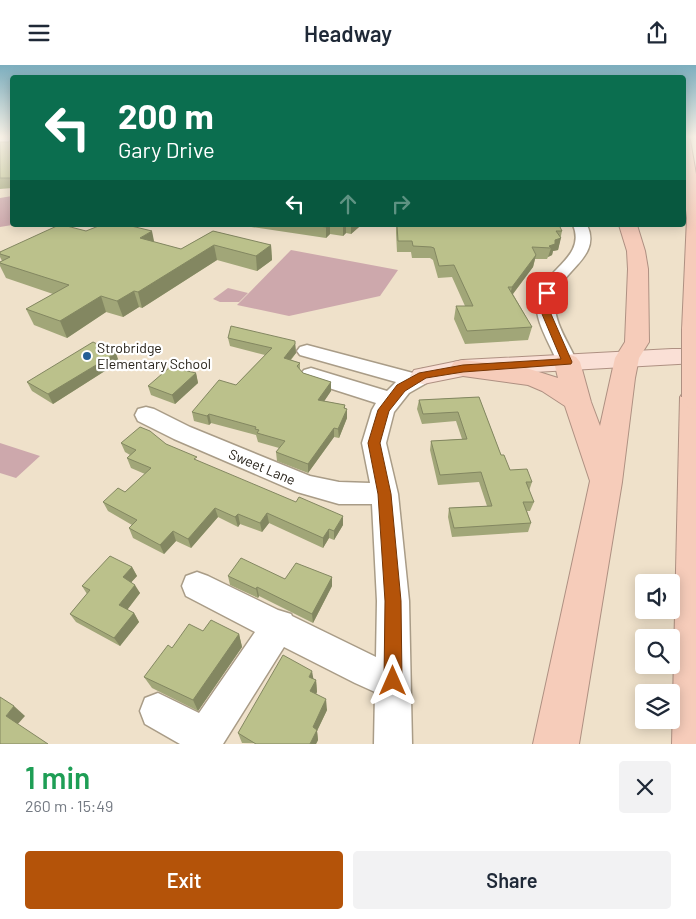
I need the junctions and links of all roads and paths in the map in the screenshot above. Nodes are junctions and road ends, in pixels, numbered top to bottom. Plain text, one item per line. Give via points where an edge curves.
1 (688, 168) edge
2 (581, 227) edge
3 (629, 227) edge
4 (678, 227) edge
5 (694, 329) junction
6 (307, 351) dead end
7 (696, 356) edge
8 (627, 358) junction
9 (554, 363) junction
10 (463, 368) junction
11 (311, 375) edge
12 (419, 378) junction
13 (392, 400) junction
14 (577, 402) junction
15 (146, 415) dead end
16 (606, 482) junction
17 (385, 494) junction
18 (197, 585) dead end
19 (279, 625) junction
20 (393, 681) junction
21 (158, 711) dead end
22 (394, 744) edge
23 (556, 744) edge
24 (696, 744) edge

1 - 5 highway via 695,218
2 - 9 street via 583,247 547,293 545,302
3 - 8 highway via 637,257 639,293 637,342
4 - 5 highway
5 - 24 highway, bridge
6 - 12 street
7 - 8 main road
8 - 9 main road
8 - 16 highway
9 - 10 main road
9 - 14 highway
10 - 12 main road
10 - 14 highway via 539,379 565,391
11 - 13 street
12 - 13 street via 401,388
13 - 17 street via 383,410 374,443
14 - 16 highway
15 - 17 street, Sweet Lane via 306,485 339,493
16 - 23 highway
17 - 20 street via 393,601
18 - 19 street
19 - 20 street
19 - 21 street via 205,737
20 - 22 street

